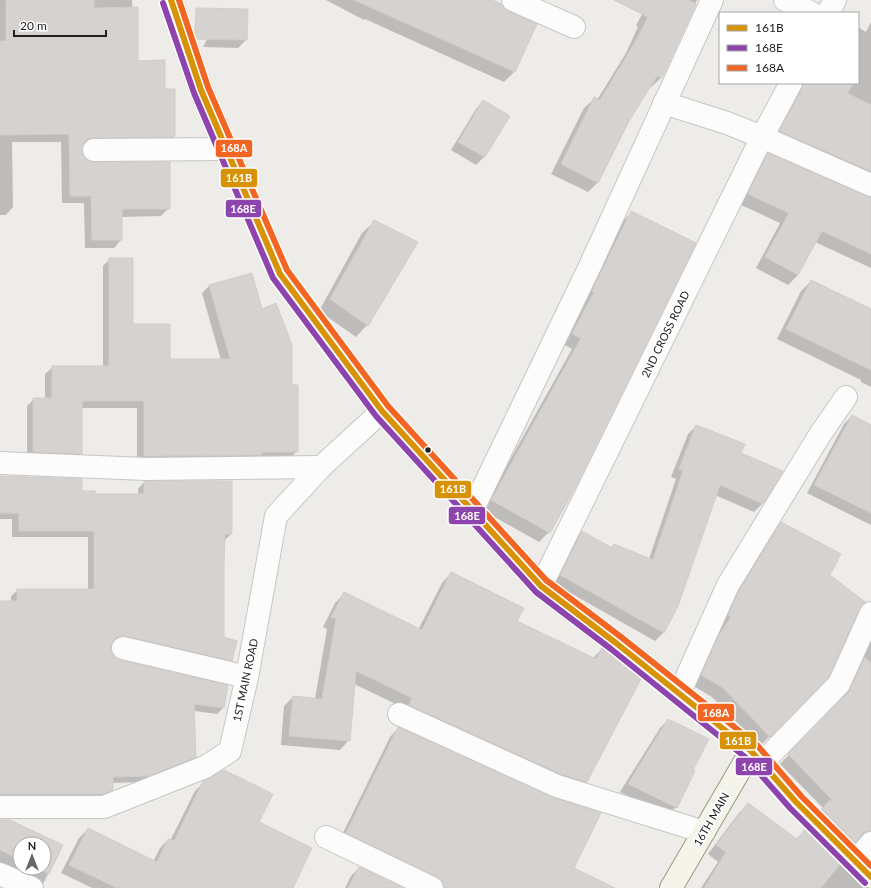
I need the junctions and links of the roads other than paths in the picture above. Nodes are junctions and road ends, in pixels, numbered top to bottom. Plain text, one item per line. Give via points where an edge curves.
1 (172, 0) edge
2 (513, 0) edge
3 (712, 0) edge
4 (785, 0) edge
5 (835, 0) edge
6 (810, 12) edge
7 (829, 12) edge
8 (574, 27) dead end
9 (790, 84) edge
10 (664, 104) junction
11 (762, 137) junction
12 (227, 149) junction
13 (94, 150) dead end
14 (871, 185) edge
15 (846, 397) dead end
16 (382, 412) junction
17 (0, 463) edge
18 (321, 467) junction
19 (472, 511) junction
20 (541, 586) junction
21 (871, 613) edge
22 (123, 648) dead end
23 (246, 677) junction
24 (679, 694) junction
25 (399, 714) dead end
26 (756, 757) junction
27 (0, 807) edge
28 (704, 832) junction
29 (326, 837) dead end
30 (871, 843) edge
31 (855, 862) junction
32 (0, 874) edge
33 (871, 877) edge
34 (32, 888) edge
35 (432, 888) edge
36 (671, 888) edge

1 - 12 main road via 201,90
2 - 8 street
3 - 10 street
4 - 6 street
5 - 7 street
9 - 11 street, 2ND CROSS ROAD
10 - 11 street via 727,123
10 - 19 street via 590,266
11 - 14 street
11 - 20 street, 2ND CROSS ROAD
12 - 13 street
12 - 16 main road via 280,274
15 - 24 street via 821,433 728,585
16 - 18 street, 1ST MAIN ROAD
16 - 19 main road
17 - 18 street via 146,469
18 - 23 street, 1ST MAIN ROAD via 276,516
19 - 20 main road
20 - 24 main road
21 - 26 street via 839,684
22 - 23 street
23 - 27 street, 1ST MAIN ROAD via 230,752 205,767 104,807
24 - 26 main road
25 - 28 street via 557,786
26 - 28 main road, 16TH MAIN
26 - 31 main road
28 - 36 main road, 16TH MAIN
29 - 35 street
30 - 31 street
31 - 33 main road
32 - 34 street

